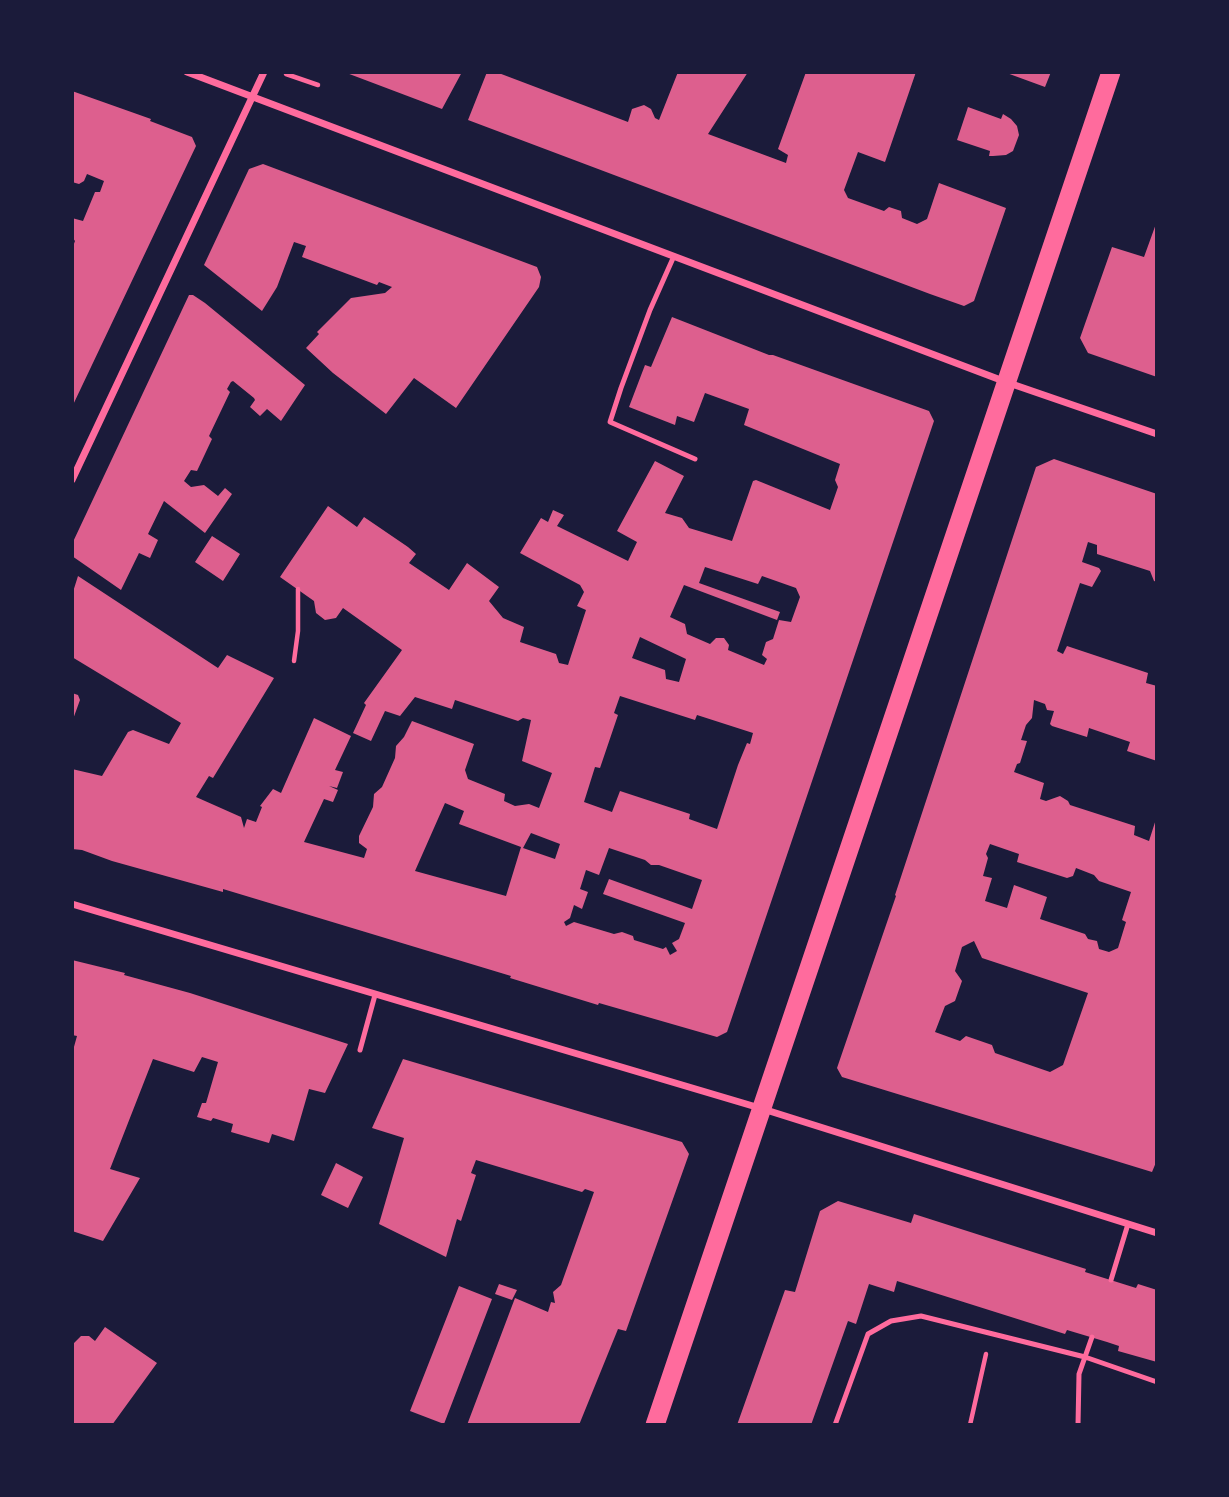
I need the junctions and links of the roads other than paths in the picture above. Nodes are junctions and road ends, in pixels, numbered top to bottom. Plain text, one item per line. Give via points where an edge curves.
1 (187, 72) edge
2 (264, 72) edge
3 (1111, 72) edge
4 (253, 96) junction
5 (674, 256) junction
6 (1006, 382) junction
7 (1157, 434) edge
8 (695, 459) dead end
9 (72, 480) edge
10 (72, 904) edge
11 (374, 995) junction
12 (360, 1050) dead end
13 (762, 1109) junction
14 (1128, 1224) junction
15 (1157, 1233) edge
16 (1111, 1280) dead end
17 (1092, 1337) dead end
18 (1084, 1357) junction
19 (1157, 1381) edge
20 (655, 1425) edge
21 (835, 1425) edge
22 (1078, 1425) edge

1 - 4 street
2 - 4 street
3 - 6 highway
4 - 5 street
4 - 9 street
5 - 6 street
5 - 8 lane via 610,422
6 - 7 street
6 - 13 highway
10 - 11 street
11 - 12 lane
11 - 13 street
13 - 14 street
13 - 20 highway
14 - 15 street
14 - 16 lane
17 - 18 lane
18 - 19 lane
18 - 21 lane via 921,1316 891,1321 868,1334
18 - 22 lane

